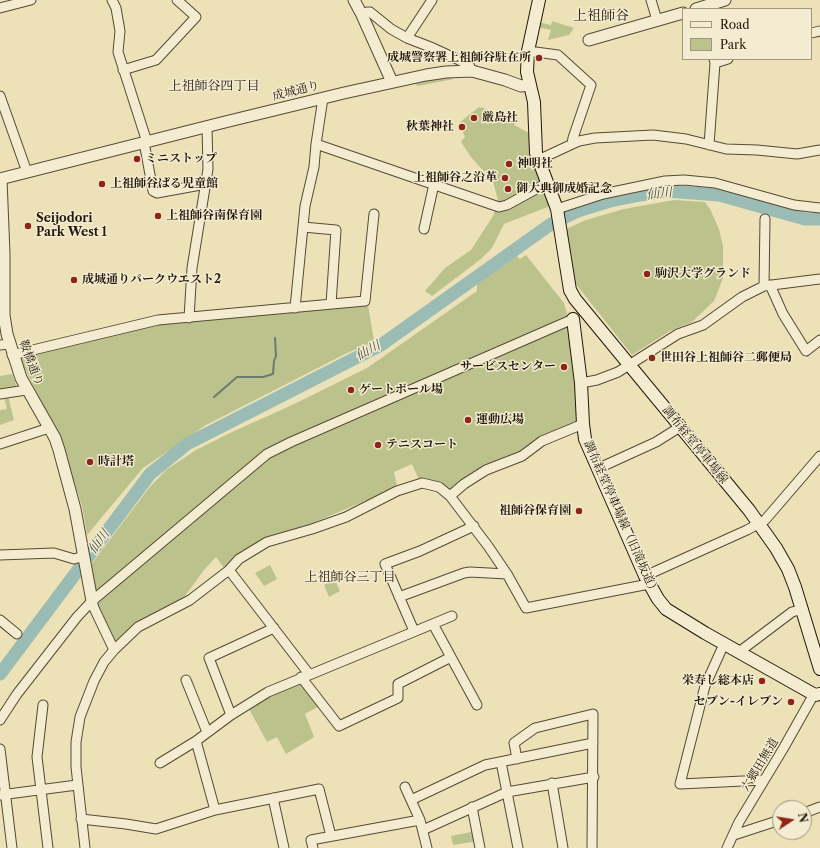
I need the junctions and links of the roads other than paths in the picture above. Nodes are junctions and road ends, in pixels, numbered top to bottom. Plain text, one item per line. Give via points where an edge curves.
1 (31, 0) edge
2 (112, 0) edge
3 (177, 0) edge
4 (354, 0) edge
5 (432, 0) edge
6 (539, 0) edge
7 (651, 0) edge
8 (725, 0) edge
9 (0, 8) edge
10 (701, 8) edge
11 (682, 13) edge
12 (362, 15) junction
13 (657, 20) junction
14 (407, 38) junction
15 (589, 40) dead end
16 (528, 50) junction
17 (715, 61) edge
18 (123, 70) junction
19 (472, 71) junction
20 (392, 82) junction
21 (530, 85) junction
22 (0, 96) edge
23 (323, 98) junction
24 (207, 127) junction
25 (145, 142) junction
26 (316, 144) junction
27 (572, 144) junction
28 (709, 145) junction
29 (820, 150) edge
30 (538, 160) junction
31 (28, 172) junction
32 (0, 179) edge
33 (547, 183) junction
34 (206, 184) junction
35 (434, 184) junction
36 (820, 208) edge
37 (558, 211) junction
38 (374, 214) dead end
39 (765, 219) dead end
40 (302, 227) junction
41 (424, 229) dead end
42 (820, 279) edge
43 (767, 286) junction
44 (331, 304) junction
45 (296, 308) junction
46 (189, 318) junction
47 (573, 319) joint
48 (820, 340) edge
49 (7, 348) edge
50 (629, 364) junction
51 (581, 383) junction
52 (26, 390) junction
53 (0, 394) edge
54 (583, 424) junction
55 (680, 427) junction
56 (49, 428) junction
57 (0, 444) edge
58 (820, 456) edge
59 (599, 468) junction
60 (450, 496) junction
61 (759, 524) junction
62 (474, 526) junction
63 (79, 553) junction
64 (0, 555) edge
65 (229, 570) junction
66 (506, 574) junction
67 (647, 580) junction
68 (399, 597) junction
69 (92, 601) junction
70 (803, 609) junction
71 (452, 616) dead end
72 (0, 620) edge
73 (433, 624) junction
74 (274, 628) junction
75 (414, 631) junction
76 (17, 634) dead end
77 (724, 644) junction
78 (114, 650) junction
79 (739, 652) junction
80 (451, 657) junction
81 (820, 669) edge
82 (305, 676) junction
83 (186, 680) dead end
84 (817, 694) edge
85 (43, 705) dead end
86 (477, 705) dead end
87 (231, 715) junction
88 (0, 720) edge
89 (207, 732) junction
90 (196, 741) junction
91 (593, 743) junction
92 (0, 749) edge
93 (517, 759) junction
94 (501, 762) junction
95 (160, 763) dead end
96 (594, 777) junction
97 (764, 780) junction
98 (552, 783) junction
99 (77, 786) junction
100 (405, 787) dead end
101 (41, 790) junction
102 (507, 792) junction
103 (2, 795) edge
104 (273, 798) junction
105 (411, 800) junction
106 (472, 807) junction
107 (215, 810) junction
108 (81, 819) junction
109 (420, 820) junction
110 (772, 823) edge
111 (423, 830) junction
112 (734, 835) junction
113 (331, 836) junction
114 (12, 848) edge
115 (48, 848) edge
116 (84, 848) edge
117 (284, 848) edge
118 (313, 848) edge
119 (426, 848) edge
120 (480, 848) edge
121 (518, 848) edge
122 (563, 848) edge
123 (592, 848) edge
124 (727, 848) edge

1 - 9 street
2 - 18 street via 120,31 118,52
3 - 18 street via 196,17 156,60
4 - 12 street
5 - 14 street
6 - 16 main road
7 - 13 street
8 - 10 street
11 - 13 street
12 - 14 street via 370,12
12 - 20 street
13 - 15 street
14 - 19 street via 469,65
16 - 21 main road via 527,72
16 - 27 street via 558,55 592,85
17 - 28 street
18 - 25 street
19 - 20 street, 成城通り via 446,72
19 - 21 street, 成城通り via 521,86
20 - 23 street, 成城通り
21 - 30 main road via 534,102
22 - 31 street
23 - 24 street, 成城通り
23 - 26 street
24 - 25 street, 成城通り
24 - 34 street
25 - 31 street, 成城通り
25 - 34 street via 153,192
26 - 35 street
26 - 40 street
27 - 28 street via 595,138 653,135
27 - 30 street
28 - 29 street via 726,149 797,154
30 - 33 main road
31 - 32 street, 成城通り
32 - 49 street, 鞍橋通り
33 - 35 street via 499,207
33 - 37 main road
34 - 46 street via 192,268
35 - 41 street
36 - 37 street via 794,205 715,183 684,180 657,182 603,194
37 - 50 main road, 調布経堂停車場線 via 570,290
38 - 44 street via 365,301
39 - 43 street
40 - 44 street via 336,230
40 - 45 street
42 - 43 street
43 - 48 street via 806,351
43 - 50 street via 742,297 703,325 678,334
44 - 45 street
45 - 46 street
46 - 49 street via 158,320
47 - 51 main road, 調布経堂停車場線（旧滝坂道）
47 - 69 street via 268,454
49 - 52 street, 鞍橋通り
50 - 51 street via 618,372
50 - 55 main road, 調布経堂停車場線
51 - 54 main road, 調布経堂停車場線（旧滝坂道）
52 - 53 street
52 - 56 street, 鞍橋通り
54 - 59 main road, 調布経堂停車場線（旧滝坂道） via 585,439
54 - 60 street via 542,441 522,456 486,470
55 - 59 street via 656,442
55 - 61 main road, 調布経堂停車場線
56 - 57 street
56 - 63 street, 鞍橋通り via 57,444 71,492
58 - 61 street via 771,514
59 - 67 main road, 調布経堂停車場線（旧滝坂道）
60 - 62 street
60 - 65 street via 439,487 422,483 413,485 346,517 267,542 239,559
61 - 67 street
61 - 70 main road, 調布経堂停車場線 via 788,569
62 - 66 street
62 - 68 street via 385,564
63 - 64 street
63 - 69 street, 鞍橋通り via 88,575
65 - 74 street
65 - 78 street via 190,600 138,627
66 - 67 street via 526,608
66 - 68 street via 464,573
67 - 77 main road, 調布経堂停車場線（旧滝坂道） via 666,609
68 - 75 street
69 - 78 street
69 - 88 street via 17,694
70 - 79 street via 792,612
70 - 81 main road, 調布経堂停車場線
71 - 73 street
72 - 76 street
73 - 75 street
73 - 80 street
74 - 82 street
74 - 87 street via 209,658
75 - 82 street
77 - 79 main road, 調布経堂停車場線（旧滝坂道）
77 - 97 street via 705,686 680,784
78 - 99 street via 104,662 80,717 75,754
79 - 84 main road, 調布経堂停車場線（旧滝坂道）
80 - 82 street via 398,684 398,698 339,726
80 - 86 street
82 - 87 street via 268,692
83 - 89 street
84 - 97 street, 六郷田無道
85 - 101 street via 37,757
87 - 89 street
89 - 90 street
90 - 95 street
90 - 107 street
91 - 93 street
91 - 93 street via 593,714 535,728 514,743
91 - 96 street
92 - 103 street
93 - 94 street
94 - 102 street
94 - 105 street via 485,765
96 - 98 street
96 - 123 street
97 - 112 street, 六郷田無道
98 - 102 street
98 - 122 street
99 - 101 street
99 - 108 street
100 - 105 street
101 - 103 street
101 - 115 street
102 - 106 street
102 - 121 street
103 - 114 street
104 - 107 street
104 - 113 street via 318,789
104 - 117 street
105 - 109 street
106 - 111 street
106 - 120 street
107 - 108 street via 156,829
108 - 116 street
109 - 111 street
109 - 113 street
110 - 112 street
111 - 119 street
112 - 124 street, 六郷田無道
113 - 118 street via 311,840

